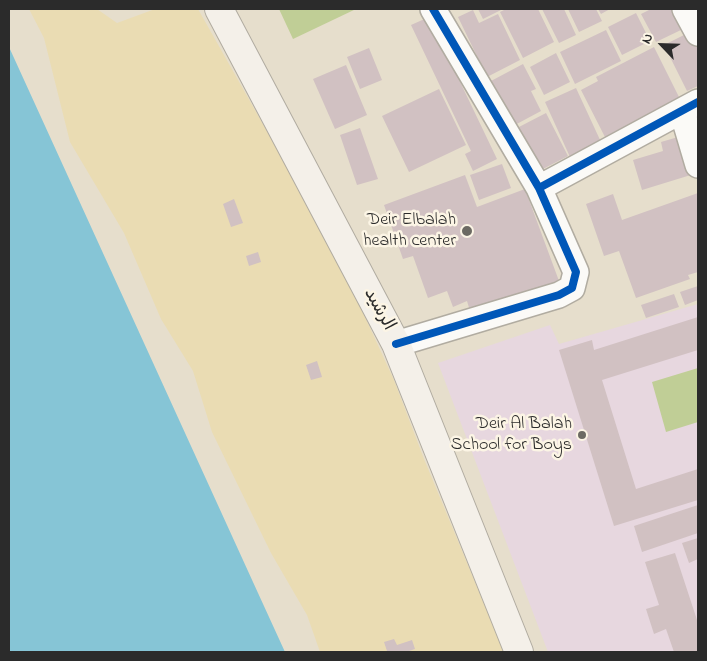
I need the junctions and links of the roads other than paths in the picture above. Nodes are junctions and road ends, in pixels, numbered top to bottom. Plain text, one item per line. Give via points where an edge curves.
1 (219, 9) edge
2 (434, 9) edge
3 (685, 9) edge
4 (698, 33) edge
5 (690, 106) edge
6 (698, 165) edge
7 (538, 188) junction
8 (396, 344) junction
9 (519, 652) edge

1 - 8 main road, الرشيد
2 - 7 street
3 - 4 street
5 - 6 street
5 - 7 street
7 - 8 street via 576,272 572,288 560,295
8 - 9 main road, الرشيد

